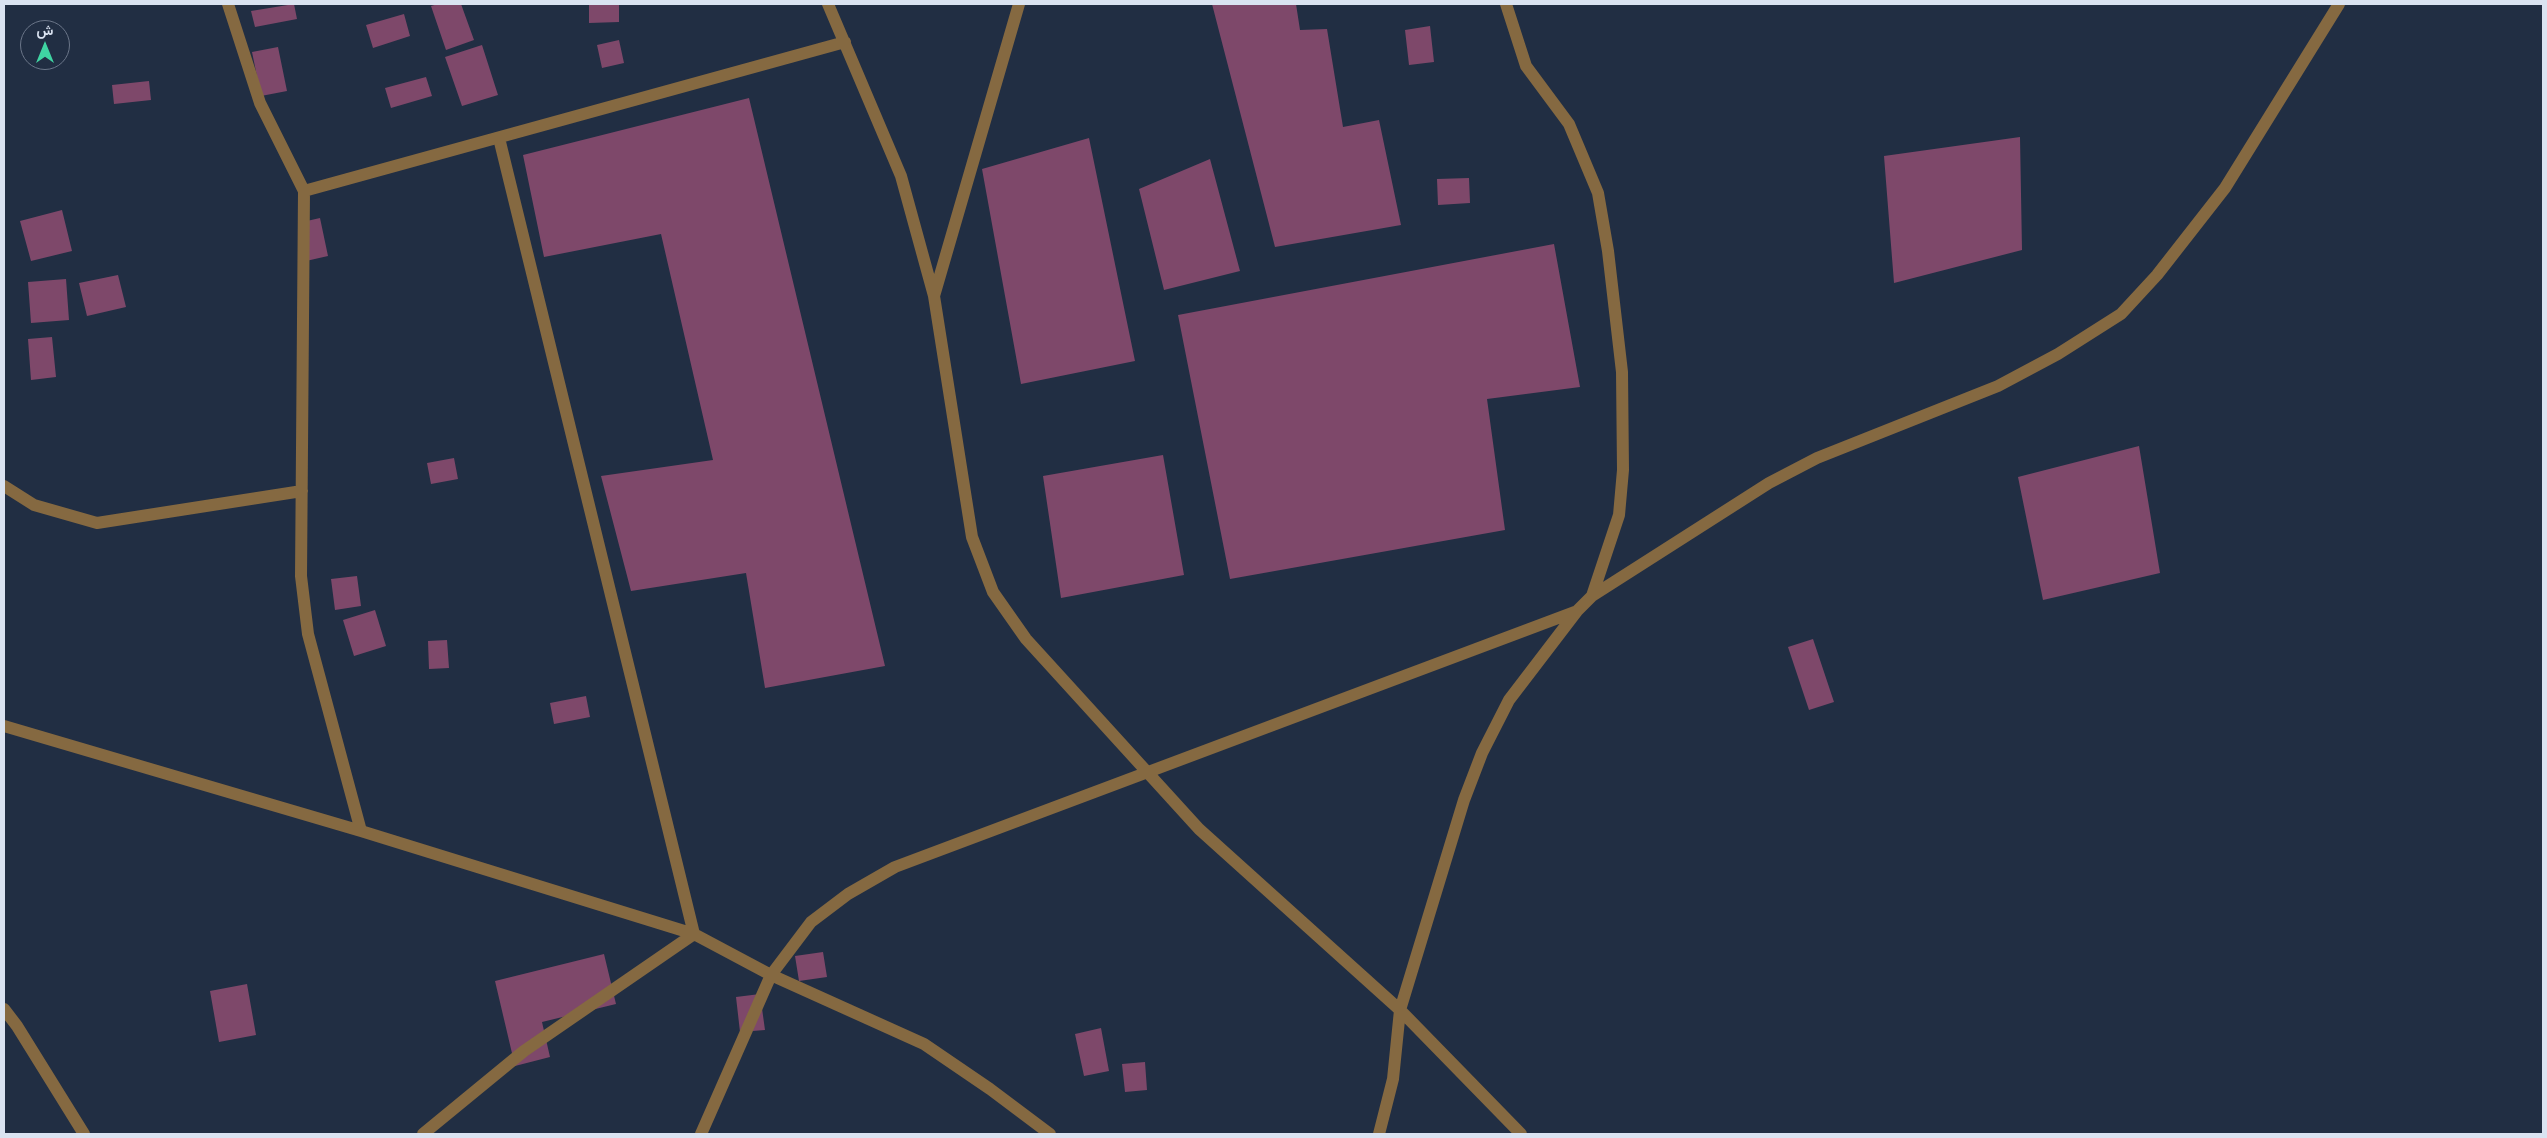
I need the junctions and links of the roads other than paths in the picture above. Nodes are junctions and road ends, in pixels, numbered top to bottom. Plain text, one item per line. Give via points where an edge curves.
1 (228, 4) edge
2 (828, 4) edge
3 (1019, 4) edge
4 (1506, 4) edge
5 (2339, 4) edge
6 (845, 42) junction
7 (499, 138) junction
8 (304, 191) junction
9 (934, 296) junction
10 (4, 486) edge
11 (302, 491) junction
12 (1592, 596) junction
13 (1577, 611) junction
14 (4, 726) edge
15 (1146, 772) junction
16 (361, 831) junction
17 (694, 934) junction
18 (771, 975) junction
19 (4, 1009) edge
20 (1400, 1010) junction
21 (84, 1134) edge
22 (423, 1134) edge
23 (701, 1134) edge
24 (1050, 1134) edge
25 (1380, 1134) edge
26 (1521, 1134) edge

1 - 8 street via 260,103
2 - 6 street
3 - 9 street
4 - 12 street via 1526,66 1569,124 1598,193 1608,251 1622,372 1623,470 1619,515
5 - 12 street via 2225,188 2157,275 2121,314 2058,354 1998,386 1817,458 1769,483
6 - 7 street
6 - 9 street via 901,176
7 - 8 street
7 - 17 street
8 - 11 street
9 - 15 street via 972,536 993,592 1026,639
10 - 11 street via 34,505 97,523
11 - 16 street via 301,576 308,634
12 - 13 street
13 - 15 street
13 - 20 street via 1509,700 1482,753 1464,800
14 - 16 street
15 - 18 street via 895,867 848,894 811,922
15 - 20 street via 1199,829
16 - 17 street
17 - 18 street
17 - 22 street via 524,1051
18 - 23 street
18 - 24 street via 924,1044
19 - 21 street
20 - 25 street via 1393,1080
20 - 26 street

